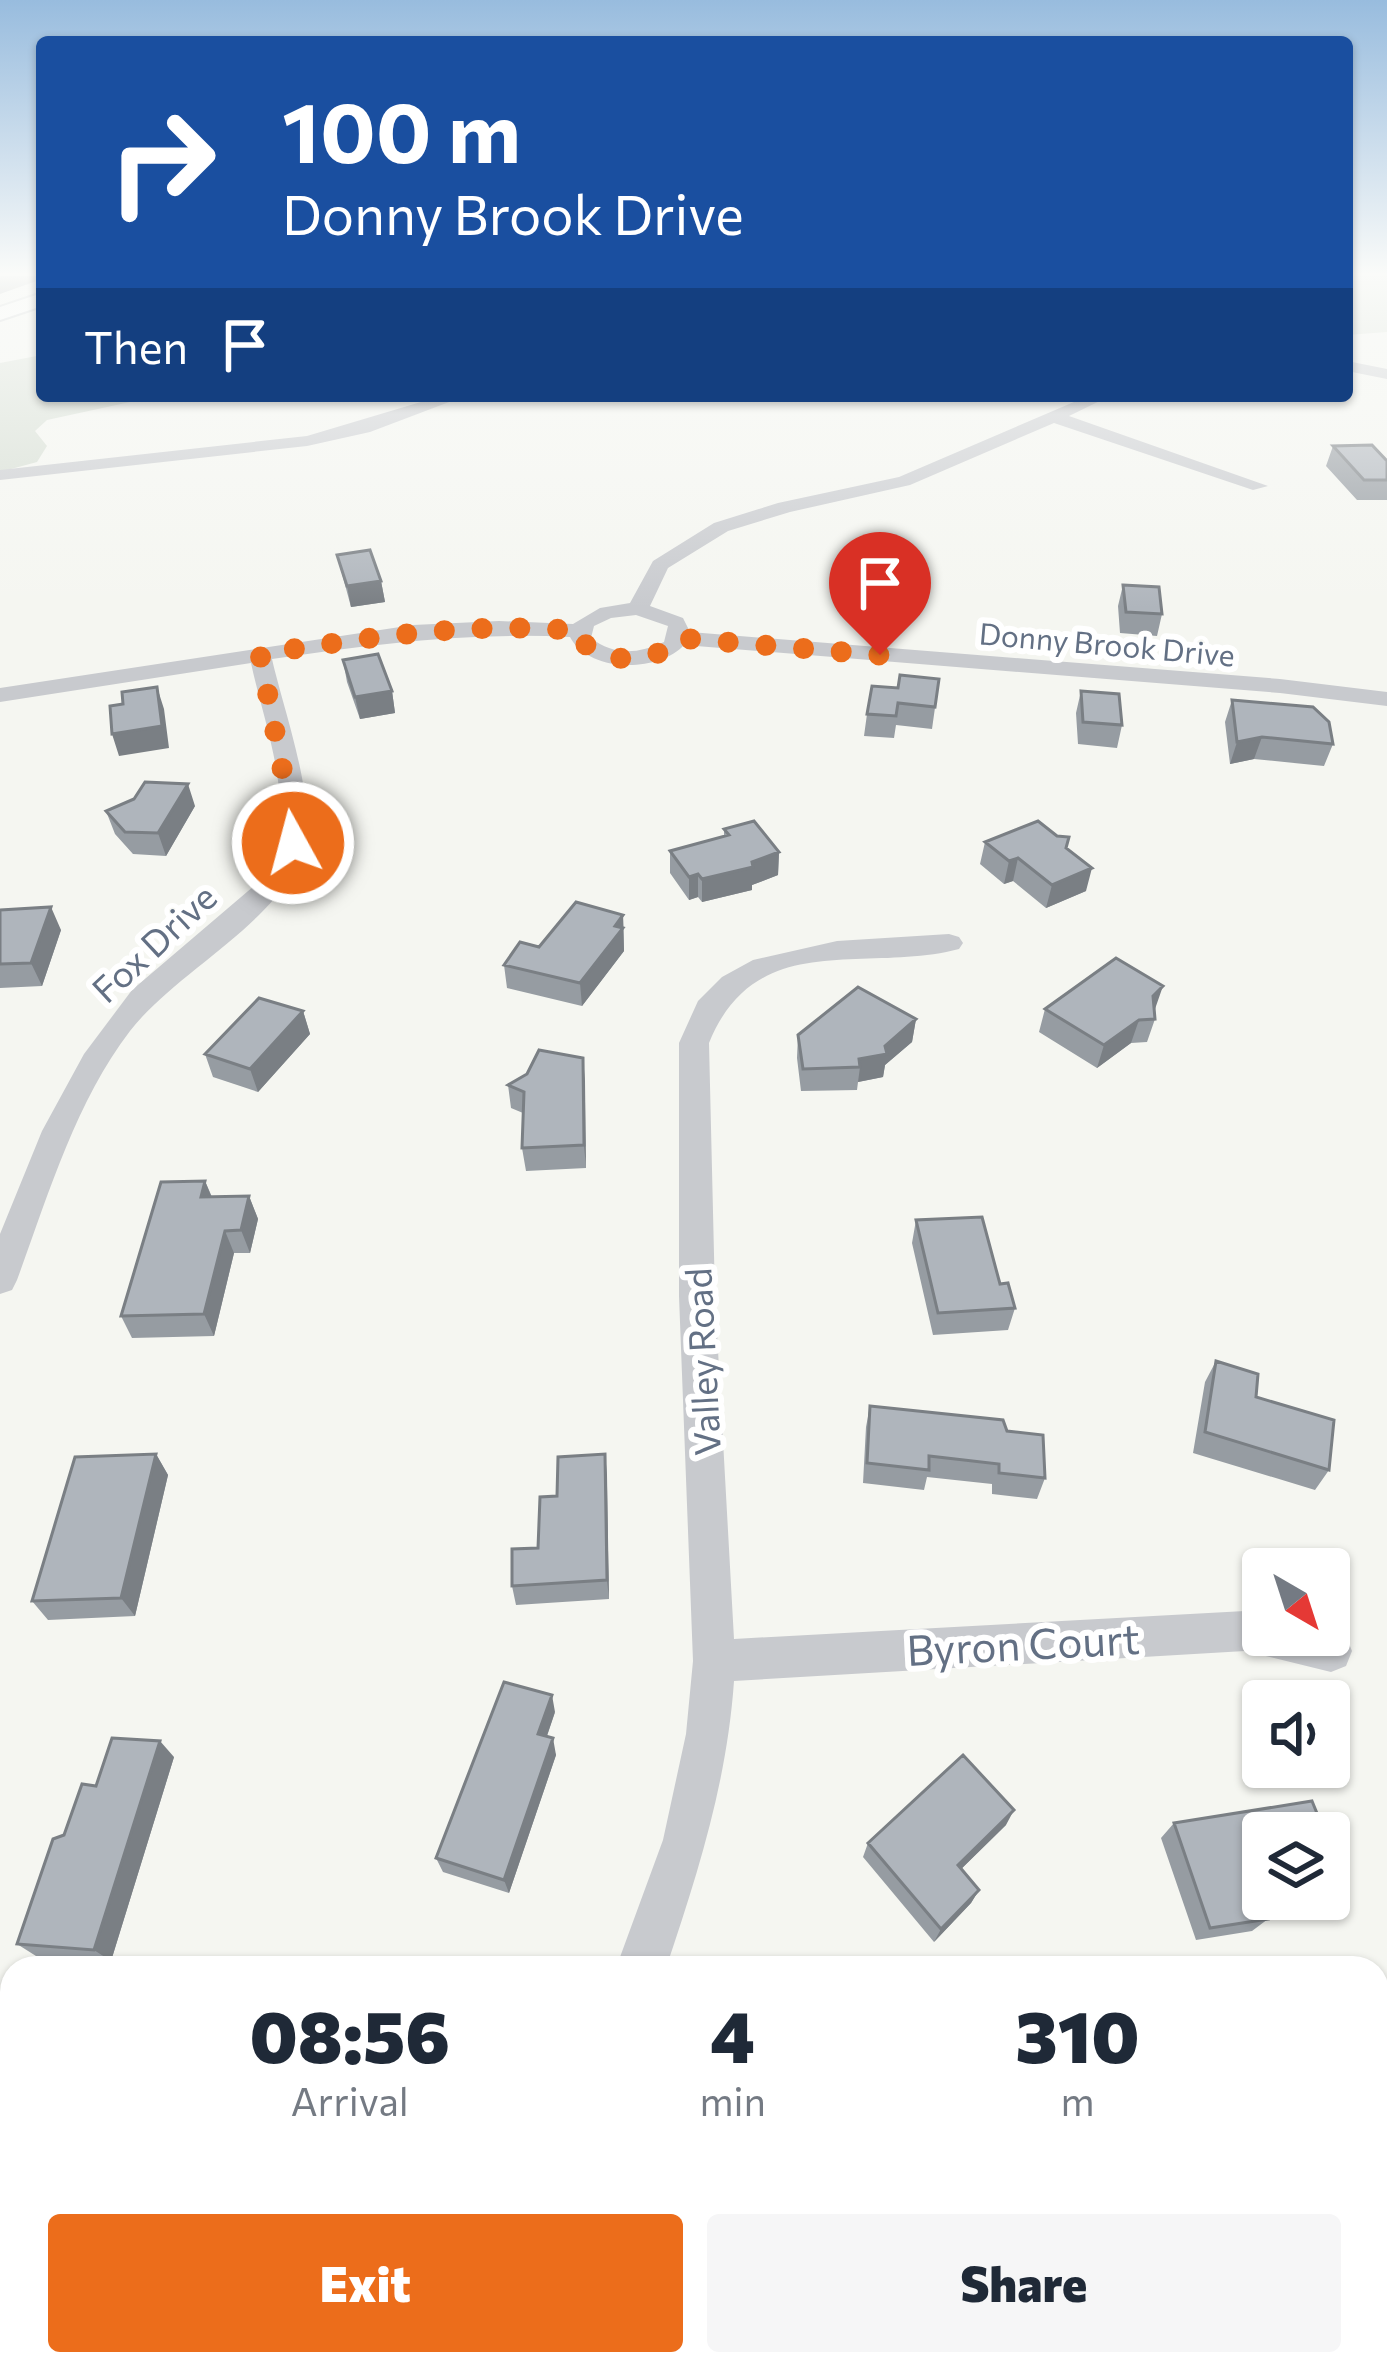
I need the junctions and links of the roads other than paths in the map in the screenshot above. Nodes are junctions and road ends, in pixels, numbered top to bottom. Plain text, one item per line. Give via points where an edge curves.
1 (440, 402) edge
2 (1088, 402) edge
3 (1054, 417) junction
4 (0, 475) edge
5 (1259, 486) dead end
6 (638, 609) junction
7 (579, 631) junction
8 (679, 638) junction
9 (260, 654) junction
10 (0, 695) edge
11 (1387, 699) edge
12 (949, 943) dead end
13 (0, 1280) edge
14 (1242, 1631) edge
15 (714, 1661) junction
16 (645, 1956) edge

1 - 4 street via 307,441
2 - 3 street
3 - 5 street
3 - 6 street via 904,481 722,527 660,565
6 - 7 street, Donny Brook Drive via 593,616
6 - 8 street via 676,622
7 - 8 street, Donny Brook Drive via 597,653 629,658 661,652
7 - 9 street, Donny Brook Drive via 463,628
8 - 11 street, Donny Brook Drive
9 - 10 street, Donny Brook Drive
9 - 13 street, Fox Drive via 293,825 286,862 112,1032 62,1119
12 - 15 street, Valley Road via 774,962 728,984 699,1020 697,1296
14 - 15 street, Byron Court
15 - 16 street, Valley Road via 686,1840

